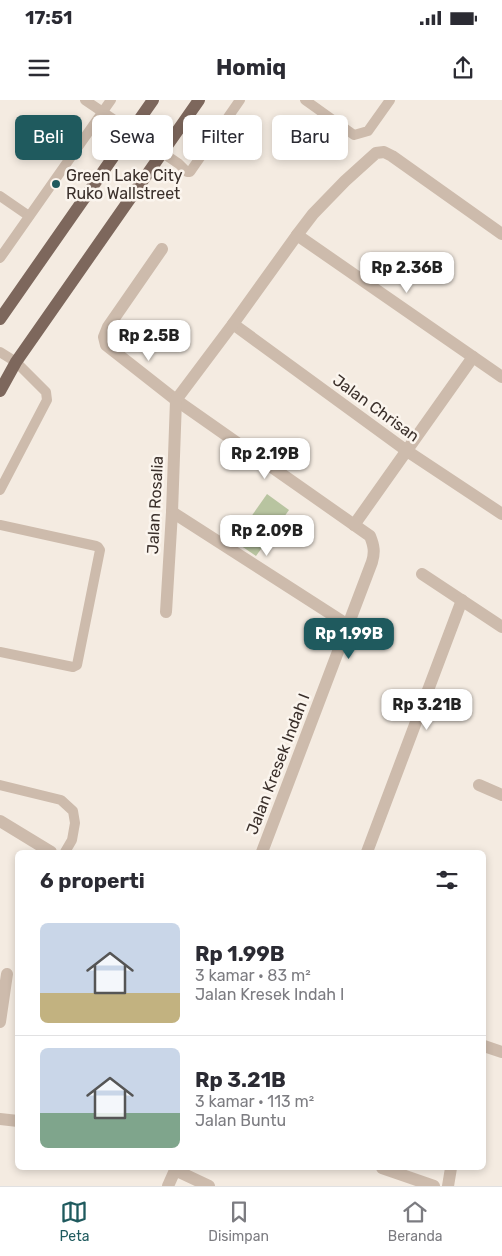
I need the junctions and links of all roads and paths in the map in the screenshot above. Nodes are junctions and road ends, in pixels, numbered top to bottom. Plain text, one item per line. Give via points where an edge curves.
1 (84, 100) edge
2 (111, 100) edge
3 (153, 100) edge
4 (199, 100) edge
5 (240, 100) edge
6 (305, 100) edge
7 (390, 100) edge
8 (102, 112) junction
9 (106, 115) edge
10 (143, 115) edge
11 (173, 136) edge
12 (111, 160) edge
13 (156, 160) edge
14 (172, 160) edge
15 (0, 196) edge
16 (29, 216) junction
17 (502, 234) edge
18 (297, 235) junction
19 (162, 249) dead end
20 (0, 258) edge
21 (0, 320) edge
22 (233, 324) junction
23 (0, 352) edge
24 (474, 357) junction
25 (16, 362) junction
26 (502, 377) edge
27 (0, 391) edge
28 (176, 400) junction
29 (407, 451) junction
30 (0, 490) edge
31 (172, 512) junction
32 (502, 514) edge
33 (354, 525) junction
34 (0, 526) edge
35 (422, 574) dead end
36 (462, 600) junction
37 (166, 612) dead end
38 (348, 624) junction
39 (502, 627) edge
40 (0, 652) edge
41 (0, 785) edge
42 (479, 785) dead end
43 (502, 795) edge
44 (0, 822) edge
45 (48, 850) edge
46 (66, 850) edge
47 (263, 850) edge
48 (368, 850) edge
49 (8, 974) edge
50 (0, 1022) edge
51 (486, 1047) edge
52 (502, 1052) edge
53 (0, 1119) edge
54 (15, 1121) edge
55 (176, 1170) edge
56 (178, 1170) edge
57 (388, 1170) edge
58 (451, 1170) edge
59 (168, 1186) edge
60 (209, 1186) edge
61 (434, 1186) edge
62 (448, 1186) edge

1 - 8 lane
2 - 8 lane
3 - 10 main road
4 - 11 main road
5 - 14 lane via 190,172
6 - 7 lane via 354,135 368,131
8 - 9 lane
8 - 16 lane
12 - 21 main road
13 - 25 main road
15 - 16 lane
16 - 20 lane
17 - 18 street via 384,152 376,153 345,181
18 - 22 street
18 - 24 street
19 - 28 street, Jalan Kresek Indah I via 104,337 106,345
22 - 28 street
22 - 29 street, Jalan Chrisan
23 - 25 lane
24 - 26 street
24 - 29 street
25 - 27 main road
25 - 30 lane via 46,392 47,400
28 - 31 street, Jalan Rosalia
28 - 33 street, Jalan Kresek Indah I
29 - 32 street, Jalan Chrisan
29 - 33 street
31 - 37 street, Jalan Rosalia
31 - 38 street
33 - 38 street, Jalan Kresek Indah I via 370,536 374,554
34 - 40 lane via 96,546 100,550 77,665
35 - 36 street
36 - 39 street
36 - 48 street
38 - 47 street, Jalan Kresek Indah I
41 - 46 lane via 61,800 73,811 72,840
42 - 43 street
44 - 45 street
49 - 50 street
51 - 52 street
53 - 54 street
55 - 59 street
56 - 60 street
57 - 61 street
58 - 62 street

